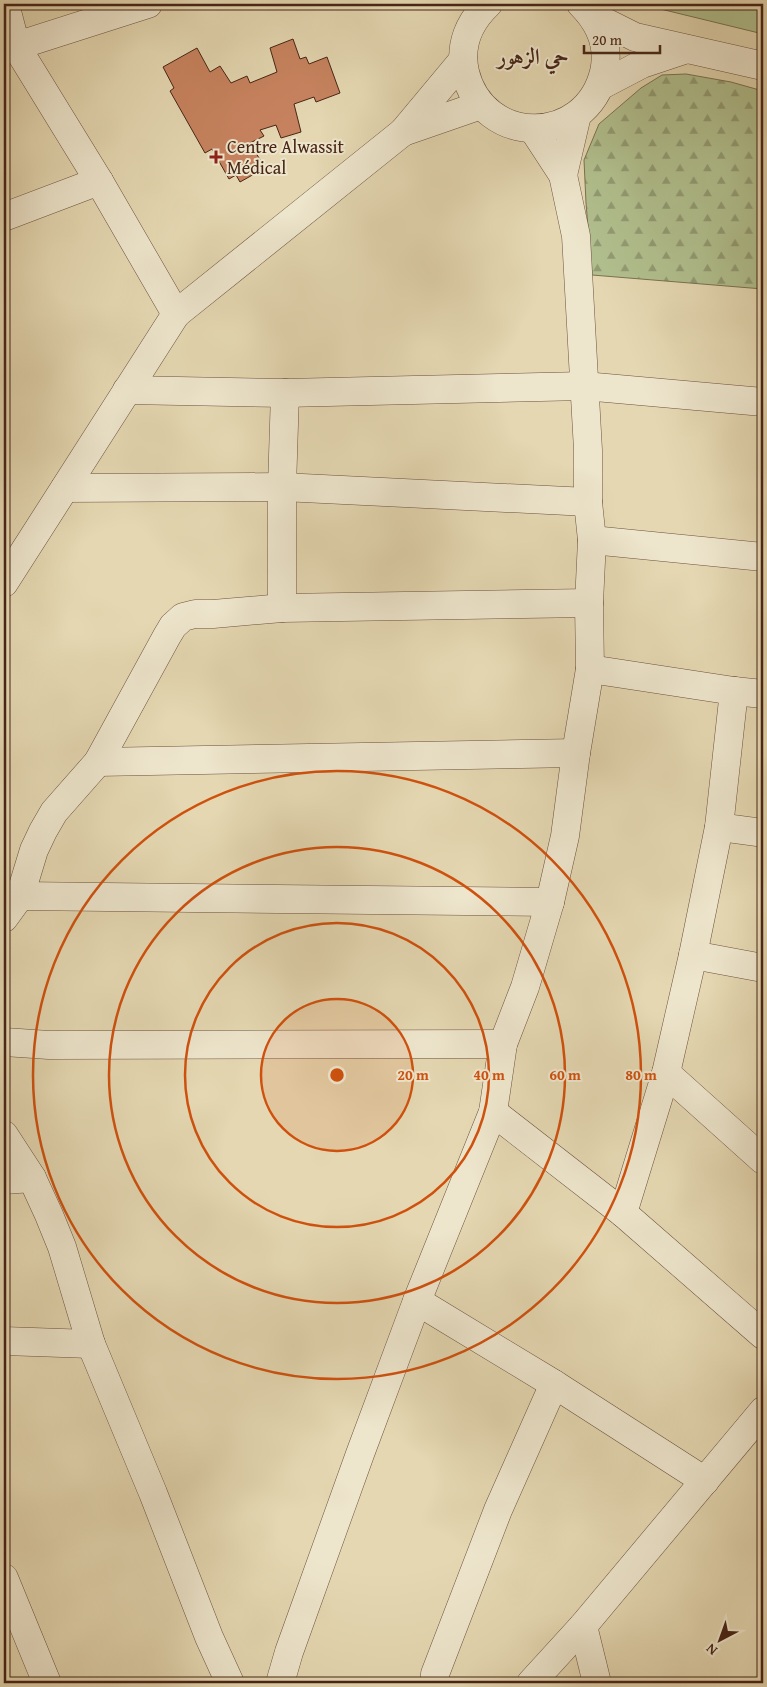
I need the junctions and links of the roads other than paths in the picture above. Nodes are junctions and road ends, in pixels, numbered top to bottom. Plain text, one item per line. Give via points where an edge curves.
1 (5, 4) edge
2 (148, 4) edge
3 (488, 4) edge
4 (587, 10) edge
5 (10, 48) edge
6 (688, 48) junction
7 (463, 60) junction
8 (763, 66) edge
9 (600, 86) junction
10 (481, 105) junction
11 (577, 115) junction
12 (533, 129) junction
13 (403, 132) junction
14 (563, 175) junction
15 (99, 181) junction
16 (4, 217) edge
17 (176, 314) junction
18 (584, 386) junction
19 (127, 390) junction
20 (285, 393) junction
21 (763, 402) edge
22 (282, 487) junction
23 (64, 488) junction
24 (588, 502) junction
25 (592, 540) junction
26 (763, 557) edge
27 (4, 583) edge
28 (589, 604) junction
29 (282, 608) junction
30 (590, 669) junction
31 (734, 692) junction
32 (763, 694) edge
33 (576, 753) junction
34 (98, 762) junction
35 (719, 827) junction
36 (763, 833) edge
37 (20, 896) junction
38 (550, 902) junction
39 (4, 918) edge
40 (693, 955) junction
41 (763, 968) edge
42 (4, 1042) edge
43 (504, 1044) junction
44 (666, 1073) junction
45 (493, 1112) junction
46 (4, 1135) edge
47 (763, 1160) edge
48 (32, 1178) junction
49 (4, 1180) edge
50 (623, 1213) junction
51 (417, 1301) junction
52 (763, 1335) edge
53 (4, 1342) edge
54 (91, 1344) junction
55 (554, 1384) junction
56 (763, 1411) edge
57 (705, 1481) junction
58 (4, 1578) edge
59 (583, 1626) junction
60 (47, 1683) edge
61 (230, 1683) edge
62 (280, 1683) edge
63 (434, 1683) edge
64 (531, 1683) edge
65 (597, 1683) edge

1 - 5 street
2 - 5 street
3 - 7 street via 477,14 466,36
4 - 6 street via 636,37
4 - 9 street via 604,38 606,62
5 - 15 street
6 - 8 street
6 - 9 street via 642,64
7 - 10 street via 468,84
7 - 13 street
9 - 11 street via 591,102
10 - 12 street via 505,122
10 - 13 street
11 - 12 street via 556,126
11 - 14 street
12 - 14 street
13 - 17 street
14 - 18 street via 576,236
15 - 16 street
15 - 17 street
17 - 19 street
18 - 20 street
18 - 21 street
18 - 24 street
19 - 20 street
19 - 23 street
20 - 22 street
22 - 23 street
22 - 24 street
22 - 29 street
23 - 27 street
24 - 25 street
25 - 26 street
25 - 28 street
28 - 29 street
28 - 30 street
29 - 34 street via 196,614 178,621
30 - 31 street
30 - 33 street
31 - 32 street
31 - 35 street
33 - 34 street
33 - 38 street via 565,836
34 - 37 street via 54,812 34,850
35 - 36 street
35 - 40 street
37 - 38 street
37 - 39 street
38 - 43 street
40 - 41 street
40 - 44 street
42 - 43 street via 49,1045
43 - 45 street
44 - 47 street
44 - 50 street
45 - 50 street
45 - 51 street
46 - 48 street
48 - 49 street
48 - 54 street via 62,1247
50 - 52 street
51 - 55 street
51 - 62 street
53 - 54 street
54 - 61 street
55 - 57 street
55 - 63 street via 498,1510
56 - 57 street
57 - 59 street
58 - 60 street
59 - 64 street
59 - 65 street

